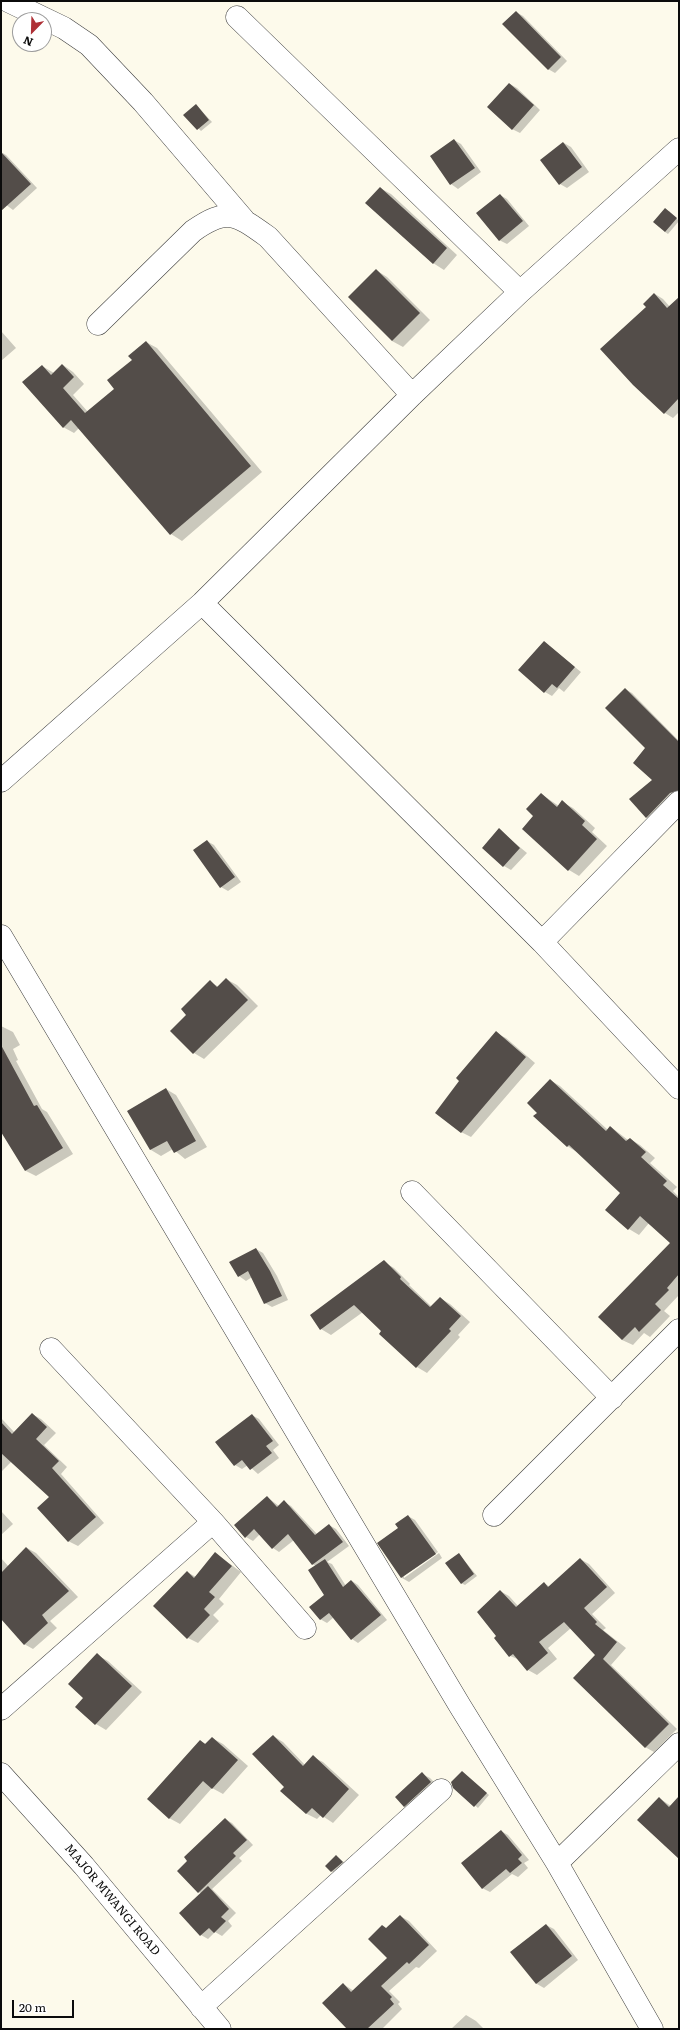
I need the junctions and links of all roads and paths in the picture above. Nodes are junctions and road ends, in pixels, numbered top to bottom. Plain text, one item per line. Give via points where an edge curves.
1 (8, 1) edge
2 (237, 17) dead end
3 (679, 149) edge
4 (244, 220) junction
5 (520, 292) junction
6 (98, 324) dead end
7 (412, 395) junction
8 (202, 603) junction
9 (1, 781) edge
10 (679, 802) edge
11 (1, 936) edge
12 (542, 942) junction
13 (679, 1088) edge
14 (412, 1192) dead end
15 (679, 1330) edge
16 (51, 1349) dead end
17 (612, 1398) junction
18 (494, 1515) dead end
19 (213, 1522) junction
20 (305, 1628) dead end
21 (1, 1710) edge
22 (679, 1744) edge
23 (1, 1774) edge
24 (441, 1790) dead end
25 (557, 1863) junction
26 (201, 2007) junction
27 (220, 2029) edge
28 (652, 2029) edge

1 - 4 street via 64,28 89,45 143,102
2 - 5 street
3 - 5 street
4 - 6 street via 227,215 208,221 193,231
4 - 7 street via 268,237
5 - 7 street
7 - 8 street
8 - 9 street
8 - 12 street
10 - 12 street
11 - 25 street via 452,1693
12 - 13 street
14 - 17 street
15 - 17 street
16 - 19 street
17 - 18 street
19 - 20 street
19 - 21 street
22 - 25 street
23 - 26 street, MAJOR MWANGI ROAD via 84,1866
24 - 26 street
25 - 28 street
26 - 27 street, MAJOR MWANGI ROAD

